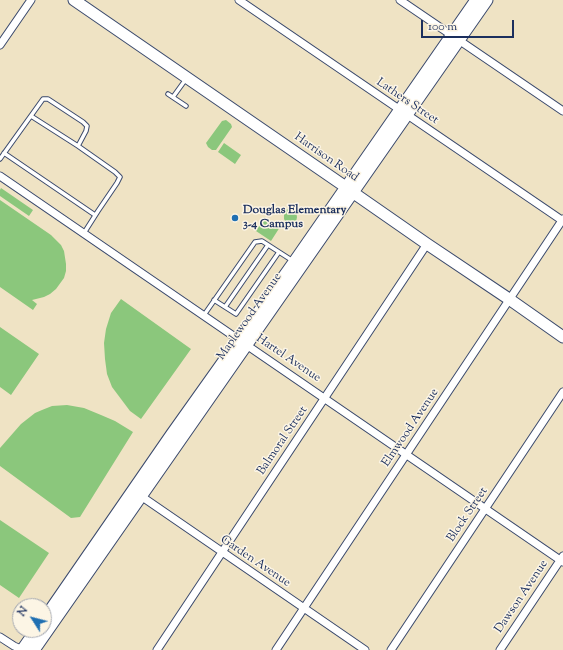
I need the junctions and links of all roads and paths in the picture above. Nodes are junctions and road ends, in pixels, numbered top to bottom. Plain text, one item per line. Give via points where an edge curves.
1 (31, 0) edge
2 (74, 0) edge
3 (239, 0) edge
4 (400, 0) edge
5 (476, 0) edge
6 (487, 0) edge
7 (455, 38) junction
8 (0, 45) edge
9 (187, 78) junction
10 (168, 94) dead end
11 (173, 97) junction
12 (186, 106) dead end
13 (563, 111) edge
14 (403, 112) junction
15 (31, 116) junction
16 (78, 146) junction
17 (4, 153) junction
18 (0, 159) edge
19 (0, 176) edge
20 (349, 189) junction
21 (95, 216) junction
22 (563, 220) edge
23 (84, 233) junction
24 (427, 244) junction
25 (268, 245) junction
26 (279, 252) junction
27 (294, 262) junction
28 (509, 299) junction
29 (214, 300) junction
30 (225, 307) junction
31 (204, 316) junction
32 (563, 337) edge
33 (243, 342) junction
34 (563, 392) edge
35 (325, 398) junction
36 (407, 454) junction
37 (137, 494) junction
38 (485, 508) junction
39 (113, 529) junction
40 (222, 552) junction
41 (562, 559) edge
42 (304, 608) junction
43 (52, 609) edge
44 (0, 637) edge
45 (30, 638) edge
46 (22, 650) edge
47 (35, 650) edge
48 (157, 650) edge
49 (276, 650) edge
50 (365, 650) edge
51 (391, 650) edge
52 (500, 650) edge

1 - 8 street
2 - 9 street, Harrison Road
3 - 14 street, Lathers Street
4 - 7 street
5 - 7 street, Maplewood Avenue
6 - 7 street, Maplewood Avenue
7 - 13 street
7 - 14 street, Maplewood Avenue
9 - 11 lane
9 - 20 street, Harrison Road
10 - 11 lane
11 - 12 lane
14 - 20 street, Maplewood Avenue
14 - 22 street, Lathers Street
15 - 16 lane
15 - 16 lane via 44,99 48,98 87,126
15 - 17 lane
16 - 21 lane via 120,177
17 - 18 lane
17 - 21 lane
19 - 23 street, Hartel Avenue
20 - 24 street, Harrison Road
20 - 27 street, Maplewood Avenue
20 - 33 street, Maplewood Avenue
21 - 23 lane
22 - 28 street, Elmwood Avenue
23 - 31 street, Hartel Avenue
24 - 28 street, Harrison Road
24 - 35 street, Balmoral Street
25 - 26 lane
25 - 29 lane via 262,241 255,242
25 - 30 lane
26 - 27 lane
26 - 30 lane via 236,314
27 - 33 street, Maplewood Avenue
28 - 32 street, Harrison Road
28 - 36 street, Elmwood Avenue
29 - 30 lane
29 - 31 lane
31 - 33 street, Hartel Avenue
33 - 35 street, Hartel Avenue
33 - 37 street, Maplewood Avenue
34 - 38 street, Block Street
35 - 36 street, Hartel Avenue
35 - 40 street, Balmoral Street
36 - 38 street, Hartel Avenue
36 - 42 street, Elmwood Avenue
37 - 39 street, Maplewood Avenue
37 - 40 street, Garden Avenue
38 - 41 street, Hartel Avenue
38 - 51 street, Block Street
39 - 43 street, Maplewood Avenue
39 - 47 street, Maplewood Avenue
40 - 42 street, Garden Avenue
40 - 48 street, Balmoral Street
41 - 52 street, Dawson Avenue
42 - 49 street, Elmwood Avenue
42 - 50 street, Garden Avenue
44 - 46 street
45 - 46 street
46 - 47 street

